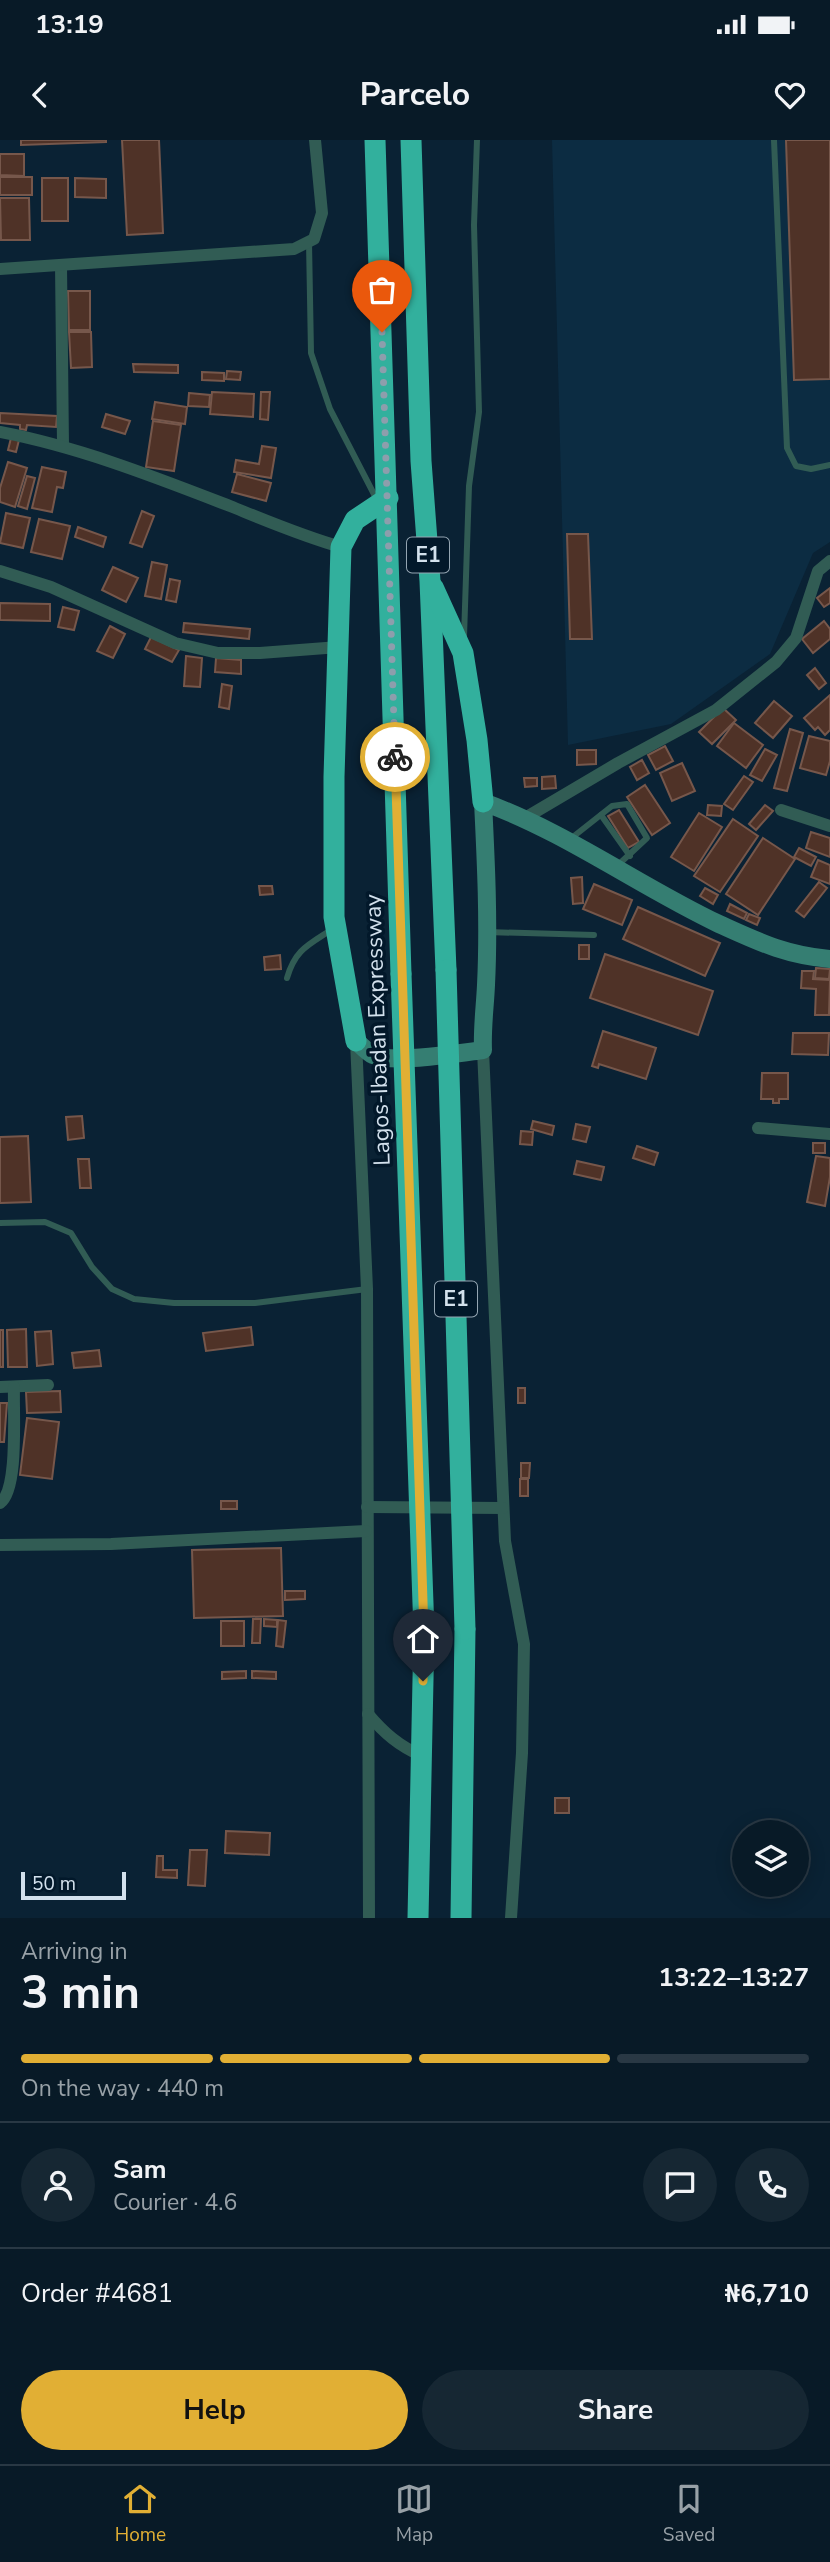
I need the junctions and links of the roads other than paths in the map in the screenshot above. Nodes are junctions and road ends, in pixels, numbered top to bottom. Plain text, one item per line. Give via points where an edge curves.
1 (315, 140) edge
2 (376, 140) edge
3 (411, 140) edge
4 (477, 140) edge
5 (774, 140) edge
6 (309, 242) junction
7 (61, 265) junction
8 (0, 268) edge
9 (0, 432) edge
10 (63, 446) junction
11 (830, 465) edge
12 (383, 501) junction
13 (341, 547) junction
14 (830, 561) edge
15 (0, 571) edge
16 (430, 581) junction
17 (339, 647) junction
18 (463, 653) junction
19 (483, 802) junction
20 (781, 810) dead end
21 (601, 815) junction
22 (524, 818) junction
23 (830, 827) edge
24 (569, 841) junction
25 (630, 856) junction
26 (614, 868) junction
27 (336, 928) junction
28 (486, 932) junction
29 (594, 935) dead end
30 (830, 959) edge
31 (286, 978) dead end
32 (356, 1041) junction
33 (483, 1050) junction
34 (758, 1128) dead end
35 (830, 1134) edge
36 (0, 1223) edge
37 (367, 1289) junction
38 (48, 1385) dead end
39 (0, 1387) edge
40 (14, 1387) junction
41 (0, 1503) edge
42 (367, 1507) junction
43 (503, 1508) junction
44 (366, 1531) junction
45 (0, 1545) edge
46 (368, 1714) junction
47 (422, 1756) junction
48 (369, 1918) edge
49 (418, 1918) edge
50 (461, 1918) edge
51 (511, 1918) edge

1 - 6 street via 322,213
2 - 12 highway, Lagos-Ibadan Expressway / E1
3 - 16 highway, E1 via 421,461
4 - 18 lane via 474,225 479,412 469,486
5 - 11 lane via 786,448 796,466 811,470
6 - 7 street via 293,249
6 - 12 lane via 312,353 330,409
7 - 8 street
7 - 10 street
9 - 10 street
10 - 13 street
12 - 13 highway via 355,520
12 - 47 highway, Lagos-Ibadan Expressway / E1, bridge via 424,1632
13 - 17 highway
14 - 22 street via 818,571 796,638 776,662 716,710
15 - 17 street via 51,587 175,643 218,653
16 - 18 highway
16 - 50 highway, E1, bridge via 465,1629
17 - 27 highway via 334,777
18 - 19 highway
19 - 22 street
19 - 28 street
20 - 23 street
21 - 24 lane
21 - 25 lane
21 - 25 lane via 612,806 627,804 647,838
22 - 24 street
24 - 26 street
25 - 26 lane
26 - 30 street via 772,948
27 - 31 lane via 306,945
27 - 32 highway
28 - 29 lane
28 - 33 street
32 - 33 street via 374,1055 398,1057
32 - 37 street
33 - 43 street
34 - 35 street
36 - 37 lane via 46,1223 71,1233 112,1289 134,1299 255,1303
37 - 42 street
38 - 40 street
39 - 40 street
40 - 41 street via 12,1468 8,1495
42 - 43 street
42 - 44 street
43 - 51 street via 524,1644
44 - 45 street
44 - 46 street
46 - 47 street via 403,1748
46 - 48 street
47 - 49 highway, Lagos-Ibadan Expressway / E1

